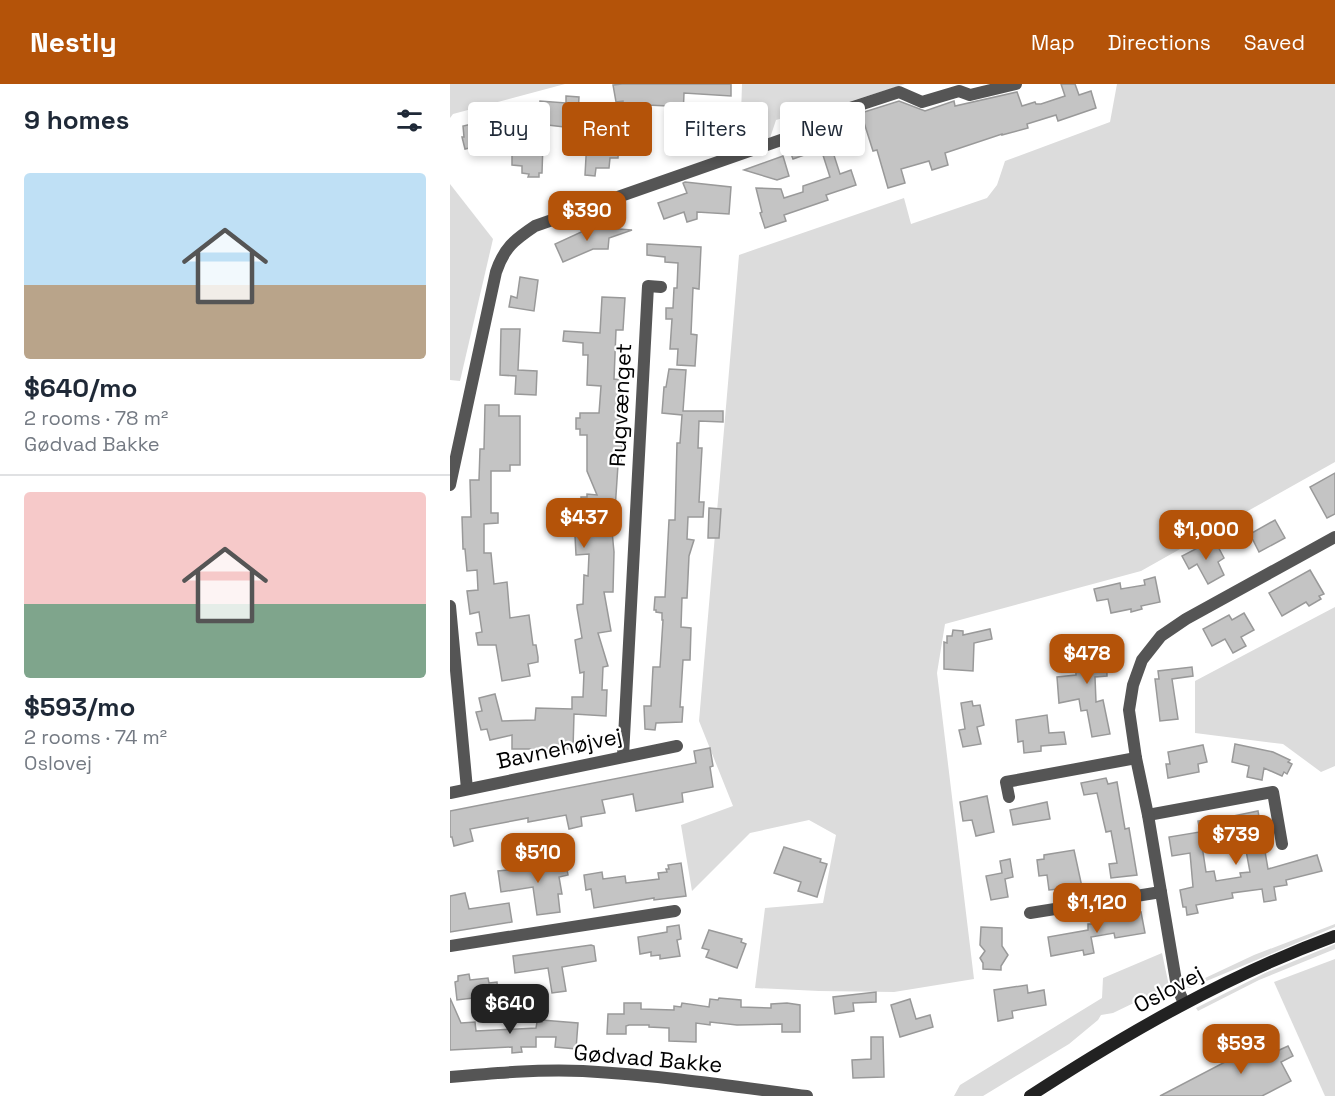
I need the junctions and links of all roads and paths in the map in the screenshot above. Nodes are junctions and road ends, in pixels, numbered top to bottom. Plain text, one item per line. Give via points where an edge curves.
1 (1016, 84) edge
2 (661, 287) dead end
3 (450, 485) edge
4 (1335, 537) edge
5 (450, 606) edge
6 (677, 746) dead end
7 (623, 756) junction
8 (1136, 758) junction
9 (467, 789) junction
10 (450, 793) edge
11 (1009, 796) dead end
12 (1148, 815) junction
13 (1282, 844) dead end
14 (1161, 892) junction
15 (675, 911) dead end
16 (1030, 913) dead end
17 (1335, 936) edge
18 (450, 946) edge
19 (1184, 1003) junction
20 (450, 1077) edge
21 (758, 1093) edge
22 (807, 1096) edge
23 (1030, 1096) edge

1 - 3 street via 970,95 959,91 922,102 899,92 844,110 841,119 830,124 535,226 516,239 501,255 496,272
2 - 7 street, Rugvænget via 648,286
4 - 8 street via 1161,636 1142,660 1133,685 1130,710
5 - 9 street
6 - 7 street, Bavnehøjvej
7 - 9 street, Bavnehøjvej
8 - 11 street via 1006,782
8 - 12 street
9 - 10 street, Bavnehøjvej
12 - 13 street via 1273,792
12 - 14 street
14 - 16 street
14 - 19 street via 1177,987
15 - 18 street
17 - 19 street, Oslovej
19 - 23 street, Oslovej
20 - 21 street, Gødvad Bakke via 581,1071 669,1078
21 - 22 street, Gødvad Bakke

